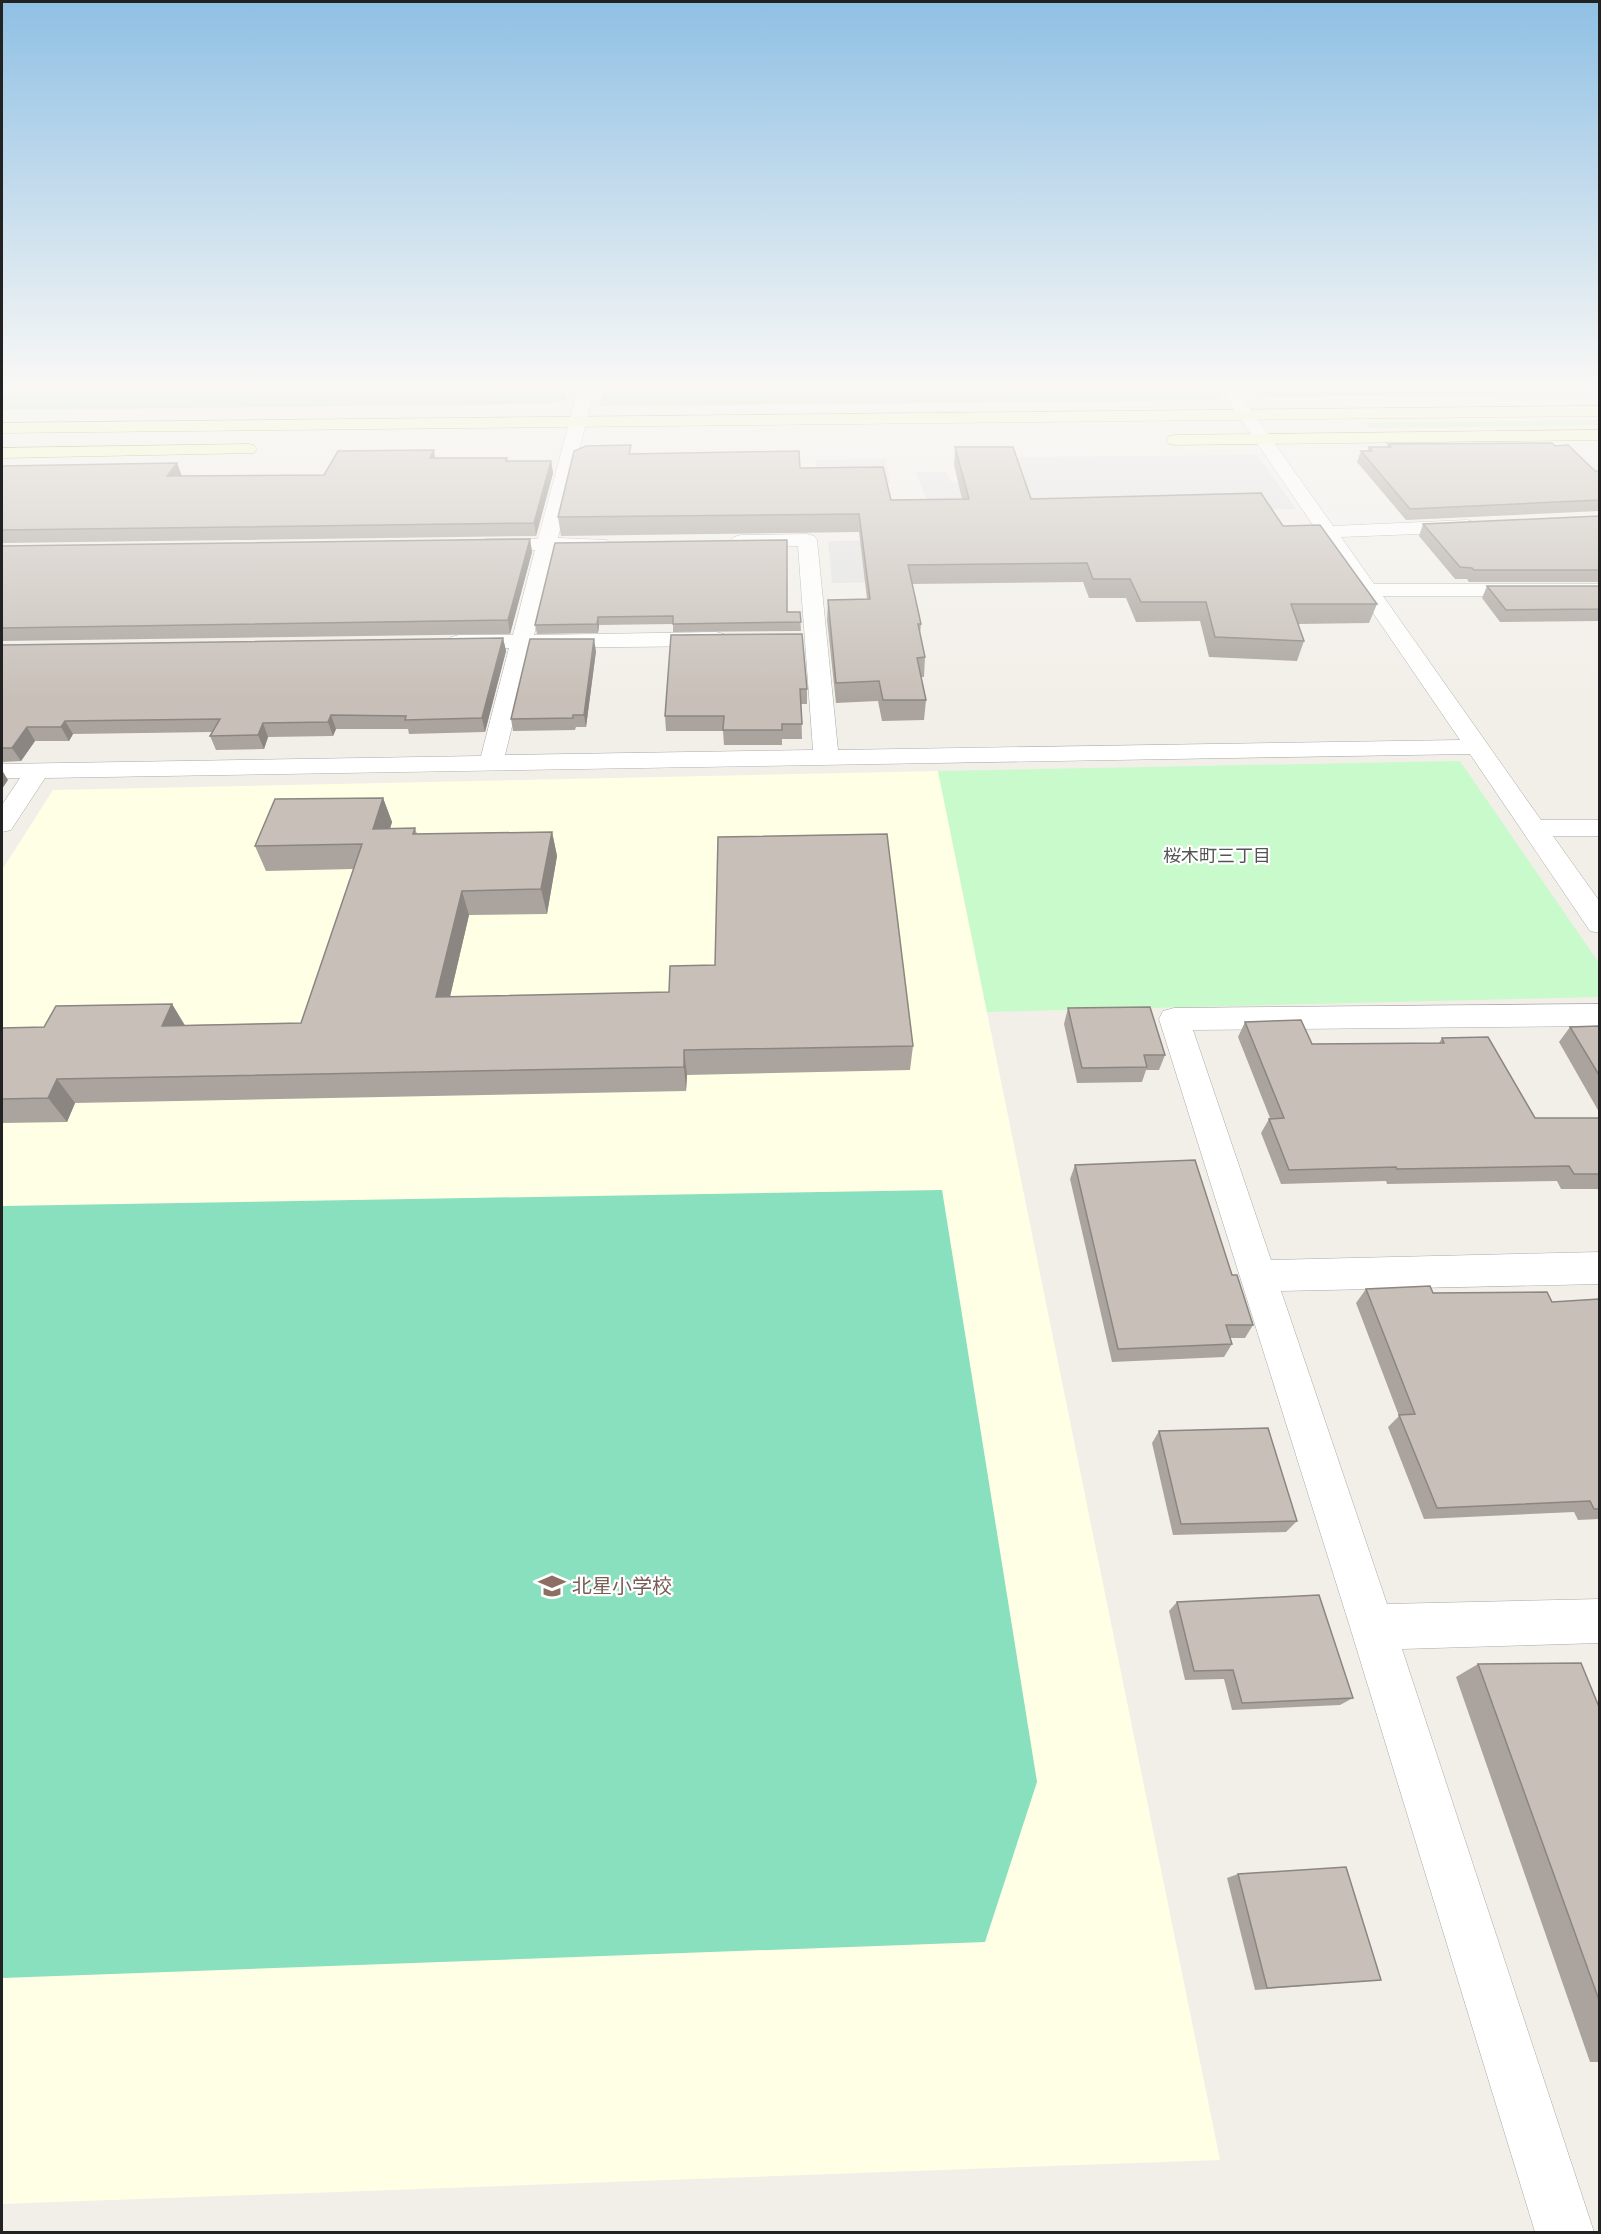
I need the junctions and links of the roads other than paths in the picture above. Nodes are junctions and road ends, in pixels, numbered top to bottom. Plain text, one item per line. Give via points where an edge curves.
1 (564, 493) edge
2 (1301, 493) edge
3 (1481, 525) edge
4 (1328, 532) junction
5 (724, 542) edge
6 (617, 543) edge
7 (545, 545) junction
8 (462, 546) edge
9 (1368, 590) junction
10 (1599, 590) edge
11 (732, 639) edge
12 (790, 639) edge
13 (814, 639) junction
14 (523, 641) junction
15 (440, 642) edge
16 (1477, 747) junction
17 (826, 757) junction
18 (491, 763) junction
19 (2, 771) edge
20 (37, 771) junction
21 (2, 824) edge
22 (1533, 828) junction
23 (1599, 828) edge
24 (1599, 924) edge
25 (1599, 1015) edge
26 (1599, 1268) edge
27 (1257, 1276) junction
28 (1599, 1621) edge
29 (1372, 1627) junction
30 (1564, 2232) edge

1 - 7 street
2 - 4 street
3 - 4 street
4 - 9 street
5 - 13 street via 807,540
6 - 7 street
7 - 8 street
7 - 14 street
9 - 10 street
9 - 16 street
11 - 14 street
12 - 13 street
13 - 17 street
14 - 15 street
14 - 18 street
16 - 17 street
16 - 22 street
17 - 18 street
18 - 20 street
19 - 20 street
20 - 21 street
22 - 23 street
22 - 24 street
25 - 27 street via 1174,1019
26 - 27 street
27 - 29 street
28 - 29 street
29 - 30 street

